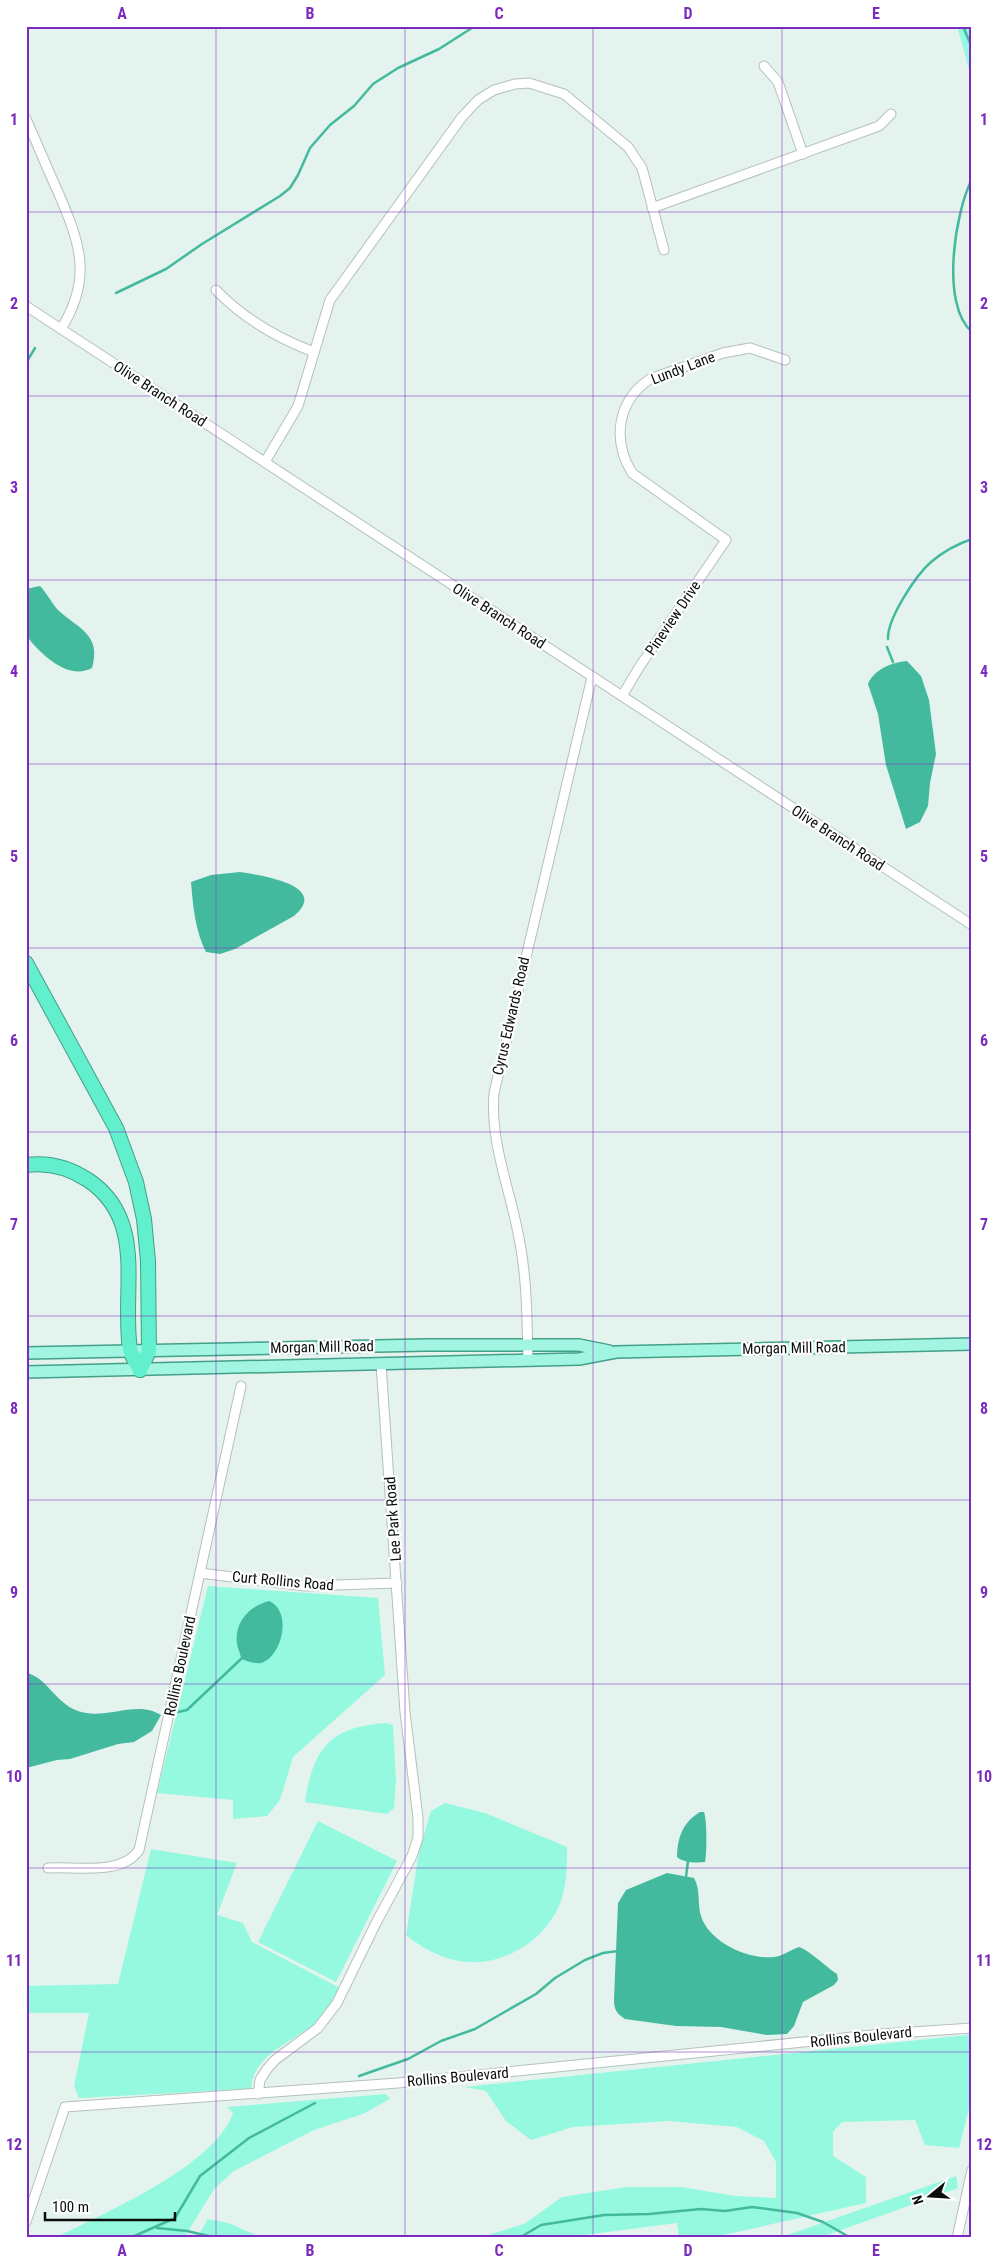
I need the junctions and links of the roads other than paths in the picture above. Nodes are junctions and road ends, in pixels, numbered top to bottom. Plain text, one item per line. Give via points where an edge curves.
1 (764, 66) dead end
2 (891, 114) dead end
3 (26, 119) edge
4 (803, 154) junction
5 (652, 208) junction
6 (664, 250) dead end
7 (216, 290) dead end
8 (26, 306) edge
9 (61, 329) junction
10 (314, 352) junction
11 (785, 360) dead end
12 (265, 462) junction
13 (726, 540) joint
14 (592, 677) junction
15 (622, 696) junction
16 (972, 925) edge
17 (26, 963) edge
18 (26, 1164) edge
19 (972, 1344) edge
20 (527, 1346) junction
21 (130, 1351) junction
22 (149, 1351) junction
23 (616, 1352) junction
24 (26, 1353) edge
25 (528, 1360) junction
26 (381, 1364) junction
27 (140, 1370) junction
28 (26, 1372) edge
29 (241, 1386) dead end
30 (200, 1573) junction
31 (398, 1583) junction
32 (48, 1868) dead end
33 (972, 2028) edge
34 (258, 2094) junction
35 (972, 2170) edge
36 (26, 2222) edge
37 (957, 2238) edge

1 - 4 street via 778,82
2 - 4 street via 879,126
3 - 9 street via 70,221 80,253 78,292
4 - 5 street
5 - 6 street
5 - 10 street via 642,168 628,147 564,94 529,83 494,90 478,100 462,117 341,283 330,300
7 - 10 street via 260,325
8 - 9 street, Olive Branch Road
9 - 12 street, Olive Branch Road
10 - 12 street via 298,406
11 - 13 street, Lundy Lane via 750,348 714,356 650,379 629,399 623,413 621,446 632,473
12 - 14 street, Olive Branch Road
13 - 15 street, Pineview Drive
14 - 15 street, Olive Branch Road
14 - 20 street, Cyrus Edwards Road via 494,1094 495,1134 522,1256
15 - 16 street, Olive Branch Road
17 - 22 highway via 106,1110 131,1164 141,1201 146,1240
18 - 21 highway via 51,1165 73,1172 101,1190 114,1207 127,1248
19 - 23 main road, Morgan Mill Road
20 - 22 main road, Morgan Mill Road
20 - 23 main road, Morgan Mill Road via 579,1344
20 - 25 street, Cyrus Edwards Road
21 - 22 main road, Morgan Mill Road
21 - 24 main road, Morgan Mill Road
21 - 27 highway
22 - 27 highway
23 - 25 main road, Morgan Mill Road via 579,1359
25 - 26 main road, Morgan Mill Road
26 - 27 main road, Morgan Mill Road
26 - 31 street, Lee Park Road
27 - 28 main road, Morgan Mill Road
29 - 30 street, Rollins Boulevard
30 - 31 street, Curt Rollins Road via 305,1586
30 - 32 street, Rollins Boulevard via 139,1850 129,1862 115,1866
31 - 34 street, Lee Park Road via 407,1726 418,1818 416,1847 328,2018 267,2068 260,2080
33 - 34 street, Rollins Boulevard
34 - 36 street, Rollins Boulevard via 65,2107
35 - 37 street

